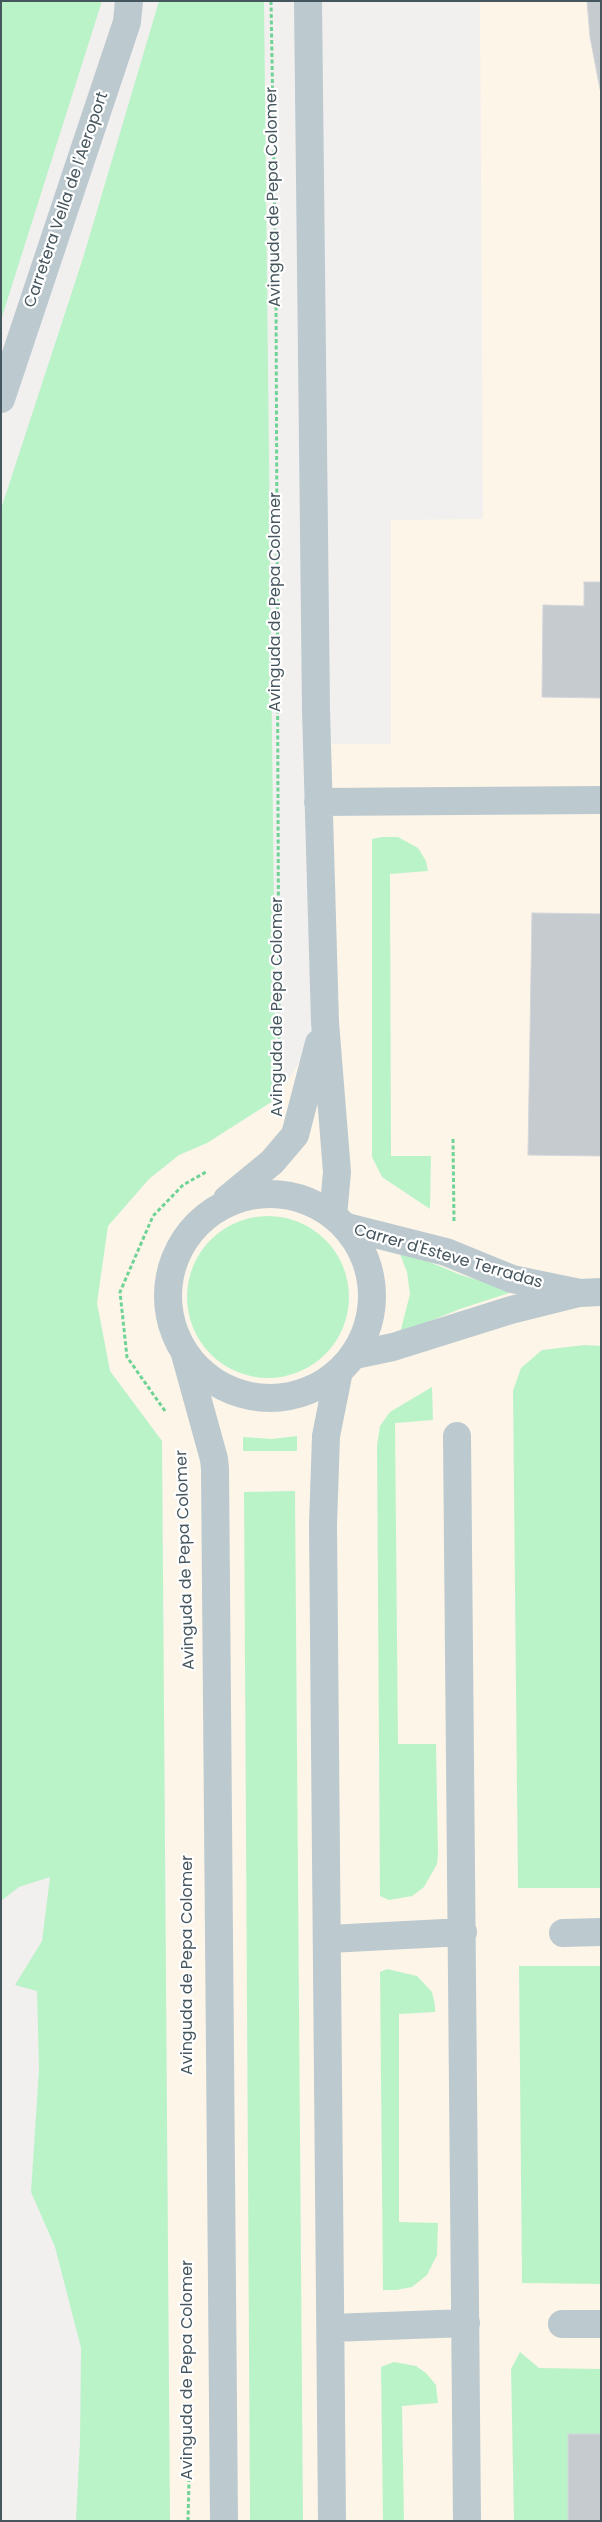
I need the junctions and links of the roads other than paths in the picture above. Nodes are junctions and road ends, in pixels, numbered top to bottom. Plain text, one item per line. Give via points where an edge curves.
1 (130, 1) edge
2 (308, 1) edge
3 (1, 399) edge
4 (601, 800) edge
5 (318, 802) junction
6 (325, 1022) junction
7 (340, 1222) junction
8 (197, 1223) junction
9 (590, 1293) edge
10 (185, 1354) junction
11 (347, 1363) junction
12 (457, 1436) dead end
13 (463, 1932) junction
14 (601, 1932) edge
15 (563, 1933) dead end
16 (328, 1939) junction
17 (466, 2323) junction
18 (562, 2324) dead end
19 (601, 2324) edge
20 (331, 2328) junction
21 (224, 2521) edge
22 (332, 2521) edge
23 (467, 2521) edge

1 - 3 street, Carretera Vella de l'Aeroport via 126,22
2 - 5 street, Avinguda de Pepa Colomer
4 - 5 street
5 - 6 street, Avinguda de Pepa Colomer
6 - 7 street, Avinguda de Pepa Colomer
6 - 8 street, Avinguda de Pepa Colomer via 295,1135 272,1162
7 - 8 street via 318,1205 285,1194 253,1195 220,1207
7 - 9 street, Carrer d'Esteve Terradas via 446,1252 512,1279
7 - 11 street via 358,1242 371,1276 369,1324
8 - 10 street, Avinguda de Pepa Colomer via 173,1263 168,1286 168,1312
9 - 11 street, Carrer d'Esteve Terradas via 511,1310
10 - 11 street via 217,1385 243,1396 272,1400 307,1393 329,1381
10 - 21 street, Avinguda de Pepa Colomer via 215,1469
11 - 16 street via 326,1436 323,1526
12 - 13 street
13 - 16 street
13 - 17 street
14 - 15 street
16 - 20 street
17 - 20 street
17 - 23 street
18 - 19 street
20 - 22 street

